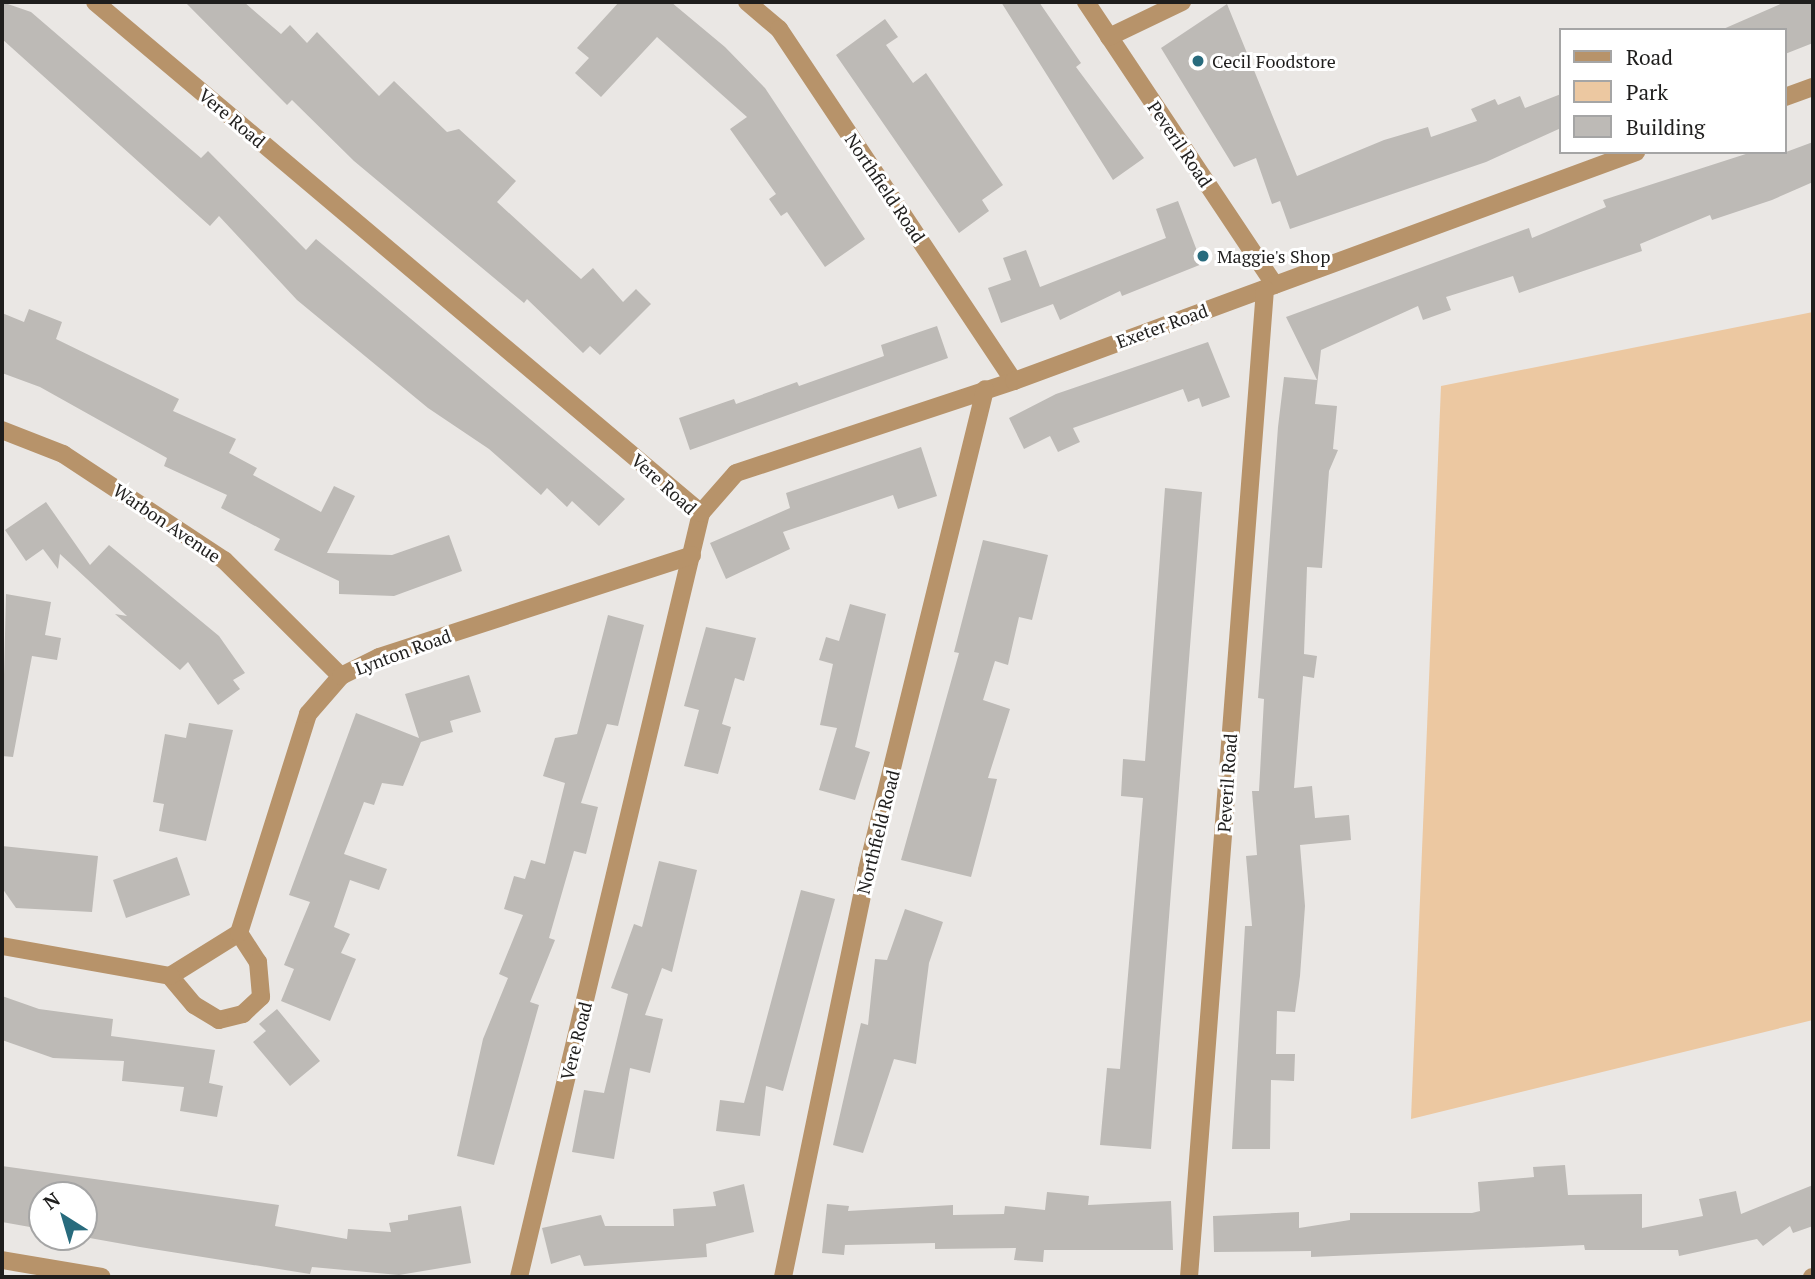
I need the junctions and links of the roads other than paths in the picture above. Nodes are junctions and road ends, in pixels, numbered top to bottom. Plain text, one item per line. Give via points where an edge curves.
1 (95, 2) edge
2 (747, 2) edge
3 (1086, 2) edge
4 (1182, 2) edge
5 (1109, 37) junction
6 (1813, 87) edge
7 (1787, 96) edge
8 (1631, 154) edge
9 (1270, 287) junction
10 (1014, 381) junction
11 (985, 389) junction
12 (2, 430) edge
13 (701, 513) junction
14 (692, 555) junction
15 (341, 676) junction
16 (239, 933) junction
17 (2, 947) edge
18 (170, 976) junction
19 (2, 1260) edge
20 (102, 1277) edge
21 (519, 1277) edge
22 (783, 1277) edge
23 (1189, 1277) edge

1 - 13 street, Vere Road
2 - 10 street, Northfield Road via 779,29
3 - 5 street, Peveril Road
4 - 5 street
5 - 9 street, Peveril Road
6 - 7 street
8 - 9 street, Exeter Road
9 - 10 street, Exeter Road
9 - 23 street, Peveril Road
10 - 11 street, Exeter Road
11 - 13 street, Exeter Road via 736,473
11 - 22 street, Northfield Road via 867,870
12 - 15 street, Warbon Avenue via 63,454 224,560
13 - 14 street, Vere Road
14 - 15 street, Lynton Road via 379,657
14 - 21 street, Vere Road
15 - 16 street, Lynton Road via 308,714
16 - 18 street
16 - 18 street via 258,962 261,997 243,1014 219,1020 194,1005
17 - 18 street
19 - 20 street

